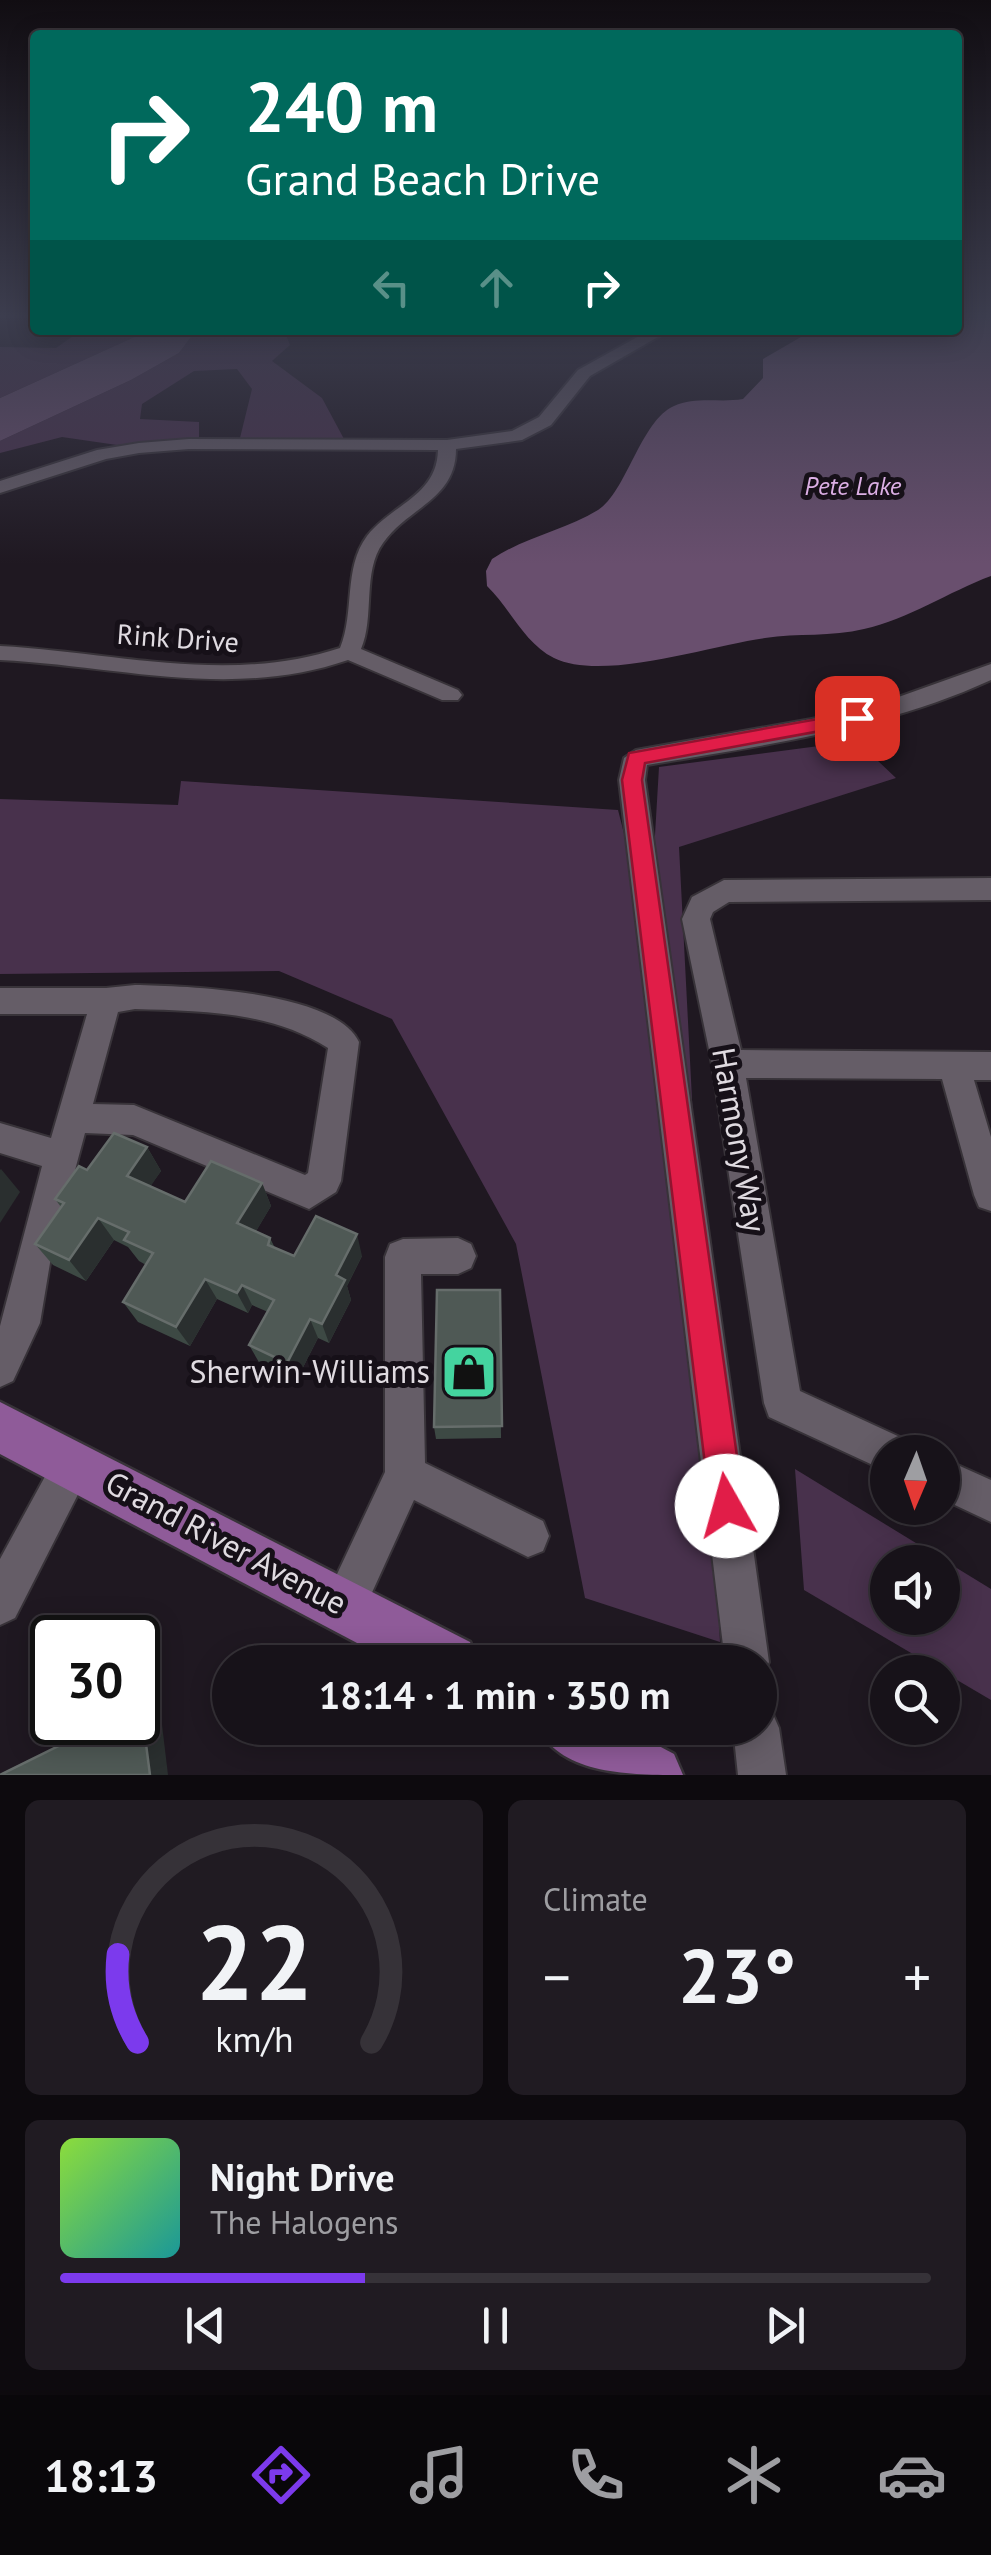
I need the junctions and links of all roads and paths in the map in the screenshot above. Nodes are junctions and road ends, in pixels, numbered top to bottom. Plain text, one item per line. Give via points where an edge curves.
1 (563, 399) edge
2 (446, 445) junction
3 (0, 487) edge
4 (349, 652) junction
5 (0, 654) edge
6 (991, 671) edge
7 (450, 695) dead end
8 (991, 889) edge
9 (0, 1000) edge
10 (106, 1001) junction
11 (728, 1064) junction
12 (954, 1066) junction
13 (991, 1066) edge
14 (74, 1118) junction
15 (0, 1138) edge
16 (62, 1157) junction
17 (991, 1196) edge
18 (458, 1256) dead end
19 (0, 1368) edge
20 (0, 1427) edge
21 (870, 1444) edge
22 (74, 1463) junction
23 (405, 1474) junction
24 (960, 1486) edge
25 (991, 1501) edge
26 (528, 1536) dead end
27 (0, 1603) edge
28 (345, 1604) junction
29 (419, 1645) edge
30 (745, 1645) edge
31 (598, 1745) edge
32 (758, 1745) edge
33 (653, 1775) edge
34 (762, 1775) edge

1 - 2 street via 530,431
2 - 3 street via 139,448
2 - 4 street via 443,482 368,550 361,623
4 - 5 street, Rink Drive via 249,674
4 - 7 street
6 - 30 street via 894,712 636,758 632,780
8 - 11 street, Harmony Way via 724,891 702,905 696,919
9 - 10 street
10 - 14 street
10 - 14 street via 216,999 310,1020 344,1042 324,1180 309,1194 134,1120
11 - 12 street
11 - 21 street, Harmony Way via 783,1404
12 - 13 street
12 - 17 street
14 - 16 street
15 - 16 street
16 - 19 street via 21,1323
18 - 23 street via 402,1256
20 - 22 main road, Grand River Avenue
22 - 27 street
22 - 28 main road, Grand River Avenue
23 - 26 street
23 - 28 street
24 - 25 street
28 - 29 main road, Grand River Avenue
31 - 33 main road
32 - 34 street

